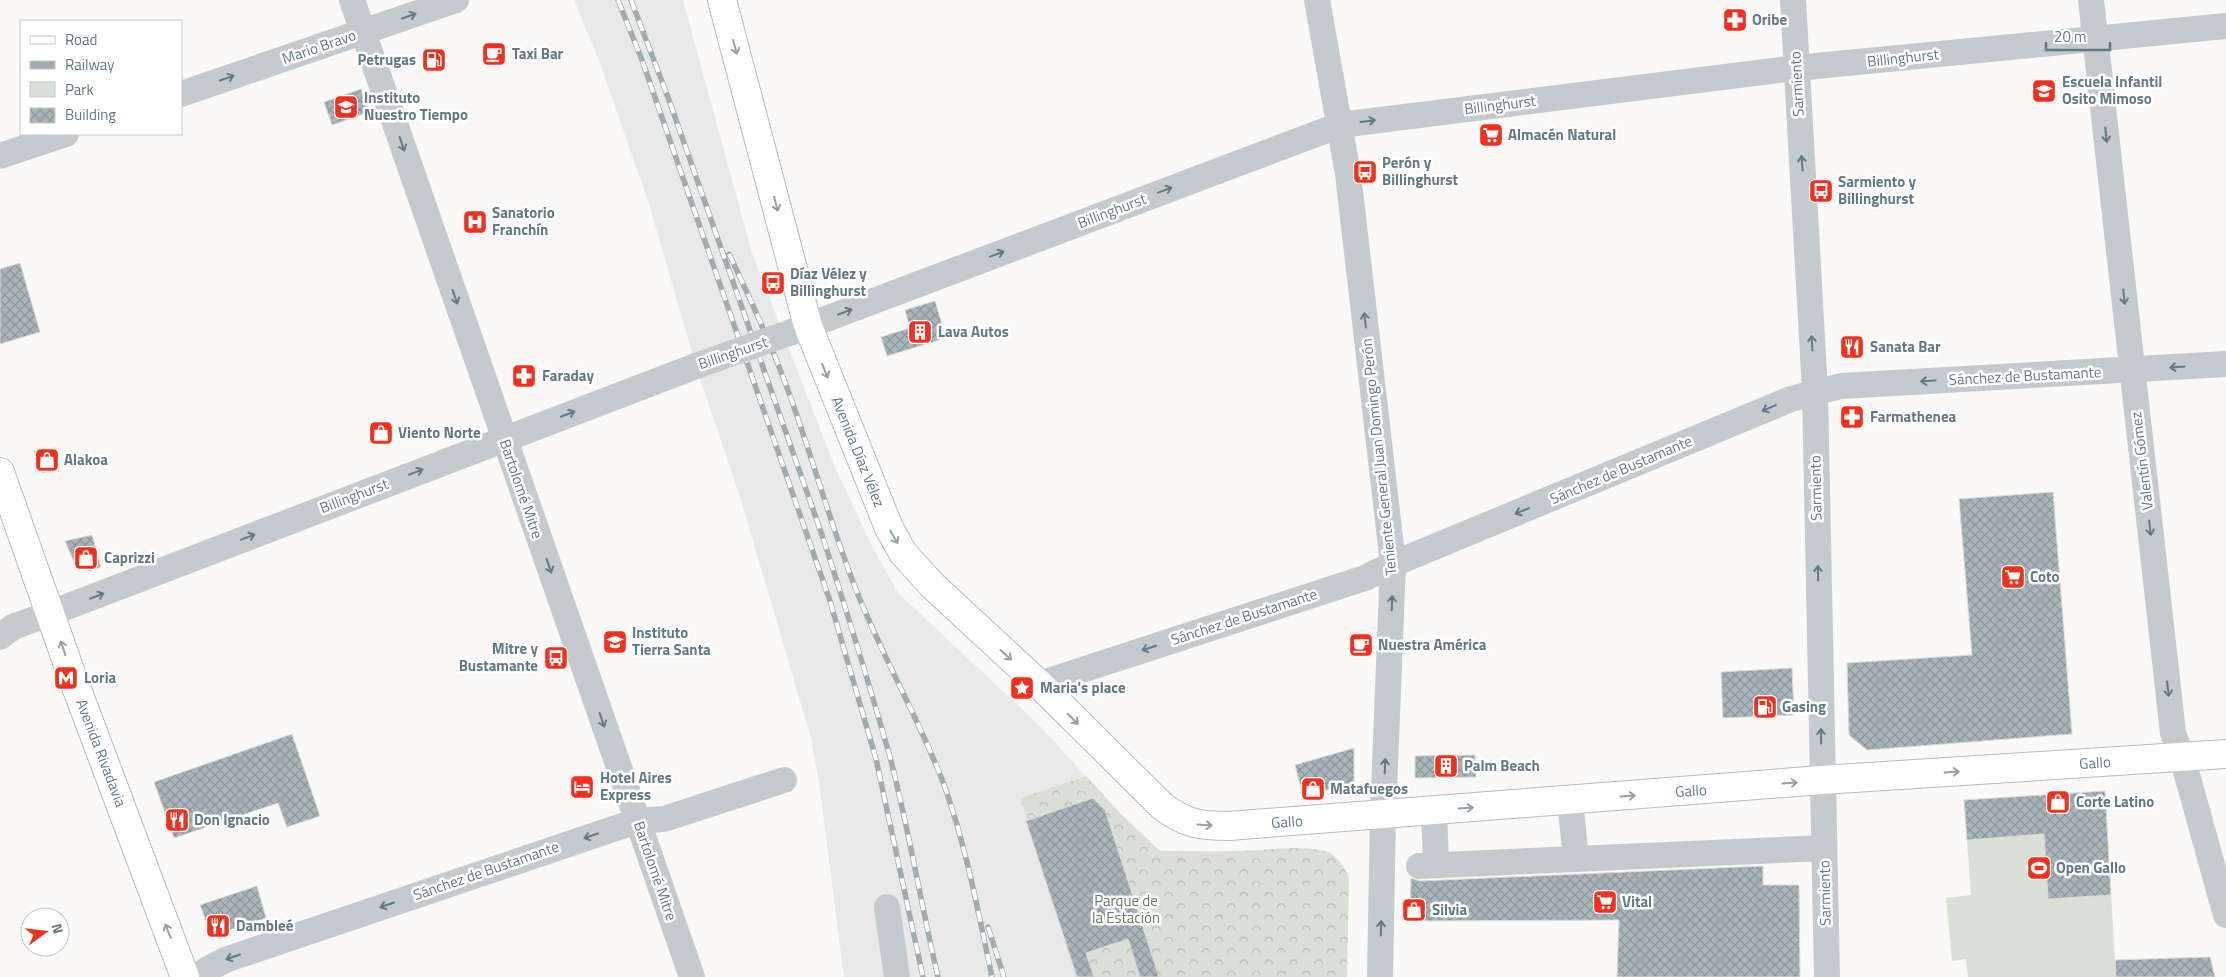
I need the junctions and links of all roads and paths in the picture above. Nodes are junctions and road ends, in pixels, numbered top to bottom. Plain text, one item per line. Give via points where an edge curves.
1 (352, 0) edge
2 (456, 0) edge
3 (722, 0) edge
4 (1317, 0) edge
5 (1793, 0) edge
6 (2092, 0) edge
7 (2226, 26) edge
8 (363, 31) junction
9 (2096, 39) junction
10 (1796, 68) junction
11 (182, 94) edge
12 (1340, 125) junction
13 (63, 135) edge
14 (0, 156) edge
15 (808, 326) junction
16 (2226, 364) edge
17 (2132, 370) junction
18 (1815, 391) junction
19 (504, 438) junction
20 (0, 472) edge
21 (1393, 564) junction
22 (51, 612) junction
23 (0, 637) edge
24 (1039, 684) junction
25 (2226, 754) edge
26 (2182, 757) junction
27 (784, 780) dead end
28 (1822, 780) junction
29 (1570, 800) junction
30 (1162, 806) joint
31 (1434, 811) junction
32 (1383, 815) junction
33 (637, 820) junction
34 (1824, 848) junction
35 (1576, 859) junction
36 (887, 907) dead end
37 (2226, 915) edge
38 (185, 977) edge
39 (194, 977) edge
40 (692, 977) edge
41 (896, 977) edge
42 (1380, 977) edge
43 (1827, 977) edge

1 - 8 street, Bartolomé Mitre
8 -> 2 street, Mario Bravo
3 -> 15 main road, Avenida Díaz Vélez
4 - 12 street, Teniente General Juan Domingo Perón
5 - 10 street, Sarmiento
6 - 9 street, Valentín Gómez
7 - 9 street, Billinghurst
11 -> 8 street, Mario Bravo
8 -> 19 street, Bartolomé Mitre
9 - 10 street, Billinghurst
9 -> 17 street, Valentín Gómez
12 -> 10 street, Billinghurst
18 -> 10 street, Sarmiento
15 -> 12 street, Billinghurst
21 -> 12 street, Teniente General Juan Domingo Perón
13 - 14 street
19 -> 15 street, Billinghurst, bridge
15 -> 24 main road, Avenida Díaz Vélez via 889,528 904,553 932,585
16 -> 17 street, Sánchez de Bustamante
17 -> 18 street, Sánchez de Bustamante via 1841,386
17 -> 26 street, Valentín Gómez via 2173,734
18 -> 21 street, Sánchez de Bustamante
28 -> 18 street, Sarmiento
22 -> 19 street, Billinghurst
19 -> 33 street, Bartolomé Mitre
20 - 22 main road, Avenida Rivadavia
21 -> 24 street, Sánchez de Bustamante via 1365,578
32 -> 21 street, Teniente General Juan Domingo Perón
22 - 23 street, Billinghurst
38 -> 22 main road, Avenida Rivadavia
24 -> 30 main road, Avenida Díaz Vélez
25 - 26 main road, Gallo
28 -> 26 main road, Gallo
26 - 37 street, Valentín Gómez
27 - 33 street, Sánchez de Bustamante via 664,818
29 -> 28 main road, Gallo
28 - 34 street, Sarmiento
31 -> 29 main road, Gallo
29 - 35 street
30 -> 32 main road, Gallo via 1180,819 1202,826
31 - 32 main road, Gallo
31 - 35 street via 1427,865
42 -> 32 street, Teniente General Juan Domingo Perón
33 -> 39 street, Sánchez de Bustamante via 224,960
33 - 40 street, Bartolomé Mitre
34 - 35 street
34 - 43 street, Sarmiento
36 - 41 street

